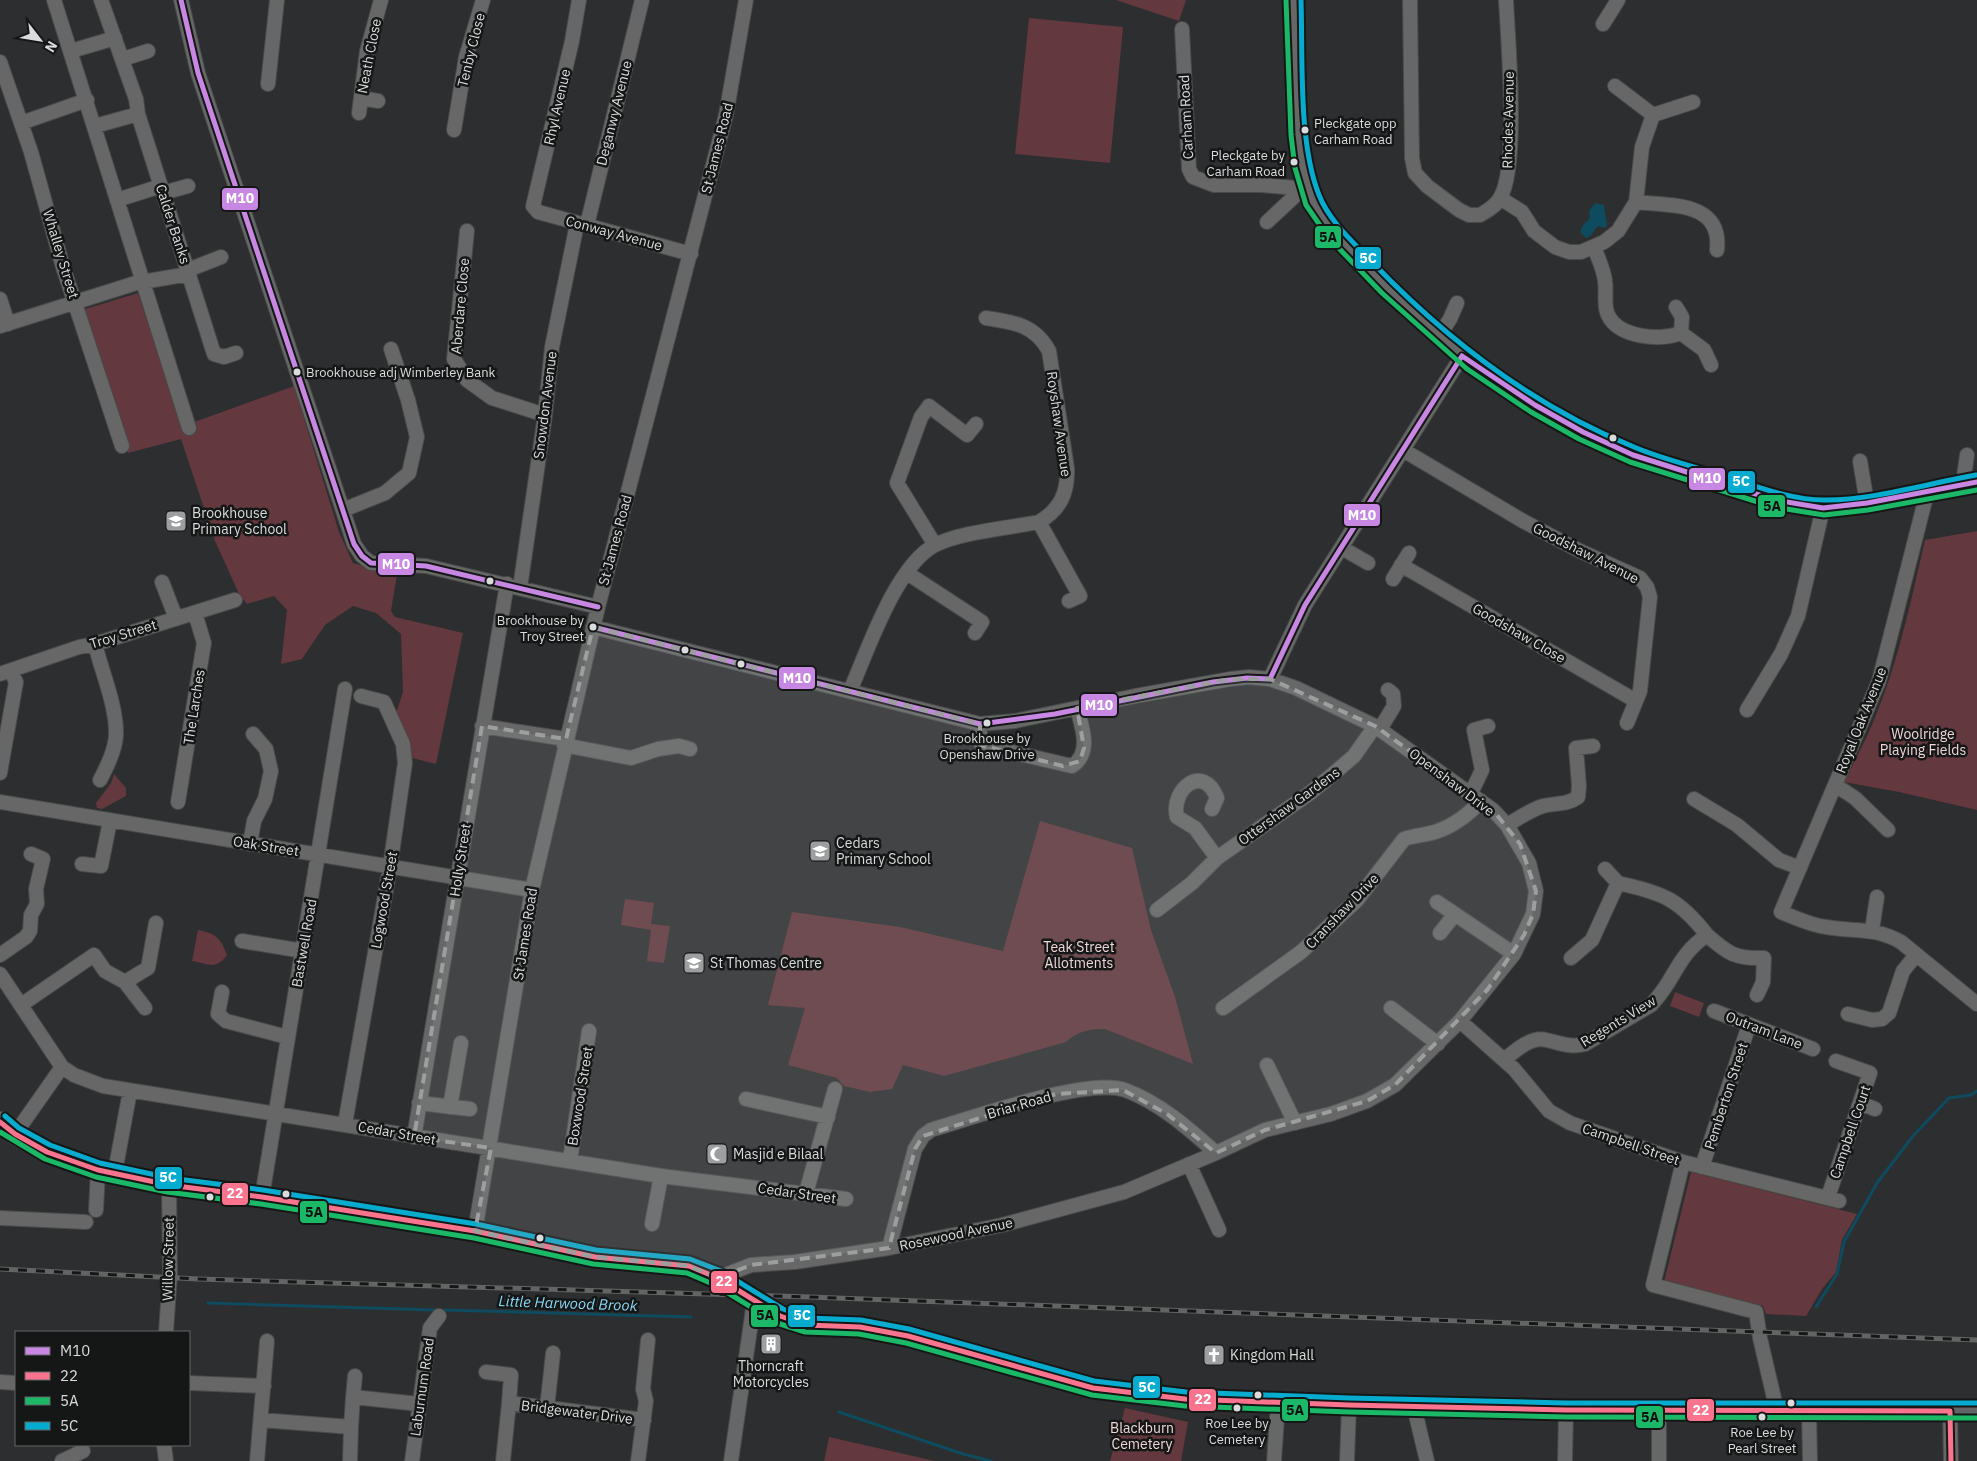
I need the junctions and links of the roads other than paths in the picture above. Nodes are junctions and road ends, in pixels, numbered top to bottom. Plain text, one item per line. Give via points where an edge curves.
1 (54, 0) edge
2 (101, 0) edge
3 (181, 0) edge
4 (277, 0) edge
5 (381, 0) edge
6 (483, 0) edge
7 (579, 0) edge
8 (642, 0) edge
9 (746, 0) edge
10 (1293, 0) edge
11 (1410, 0) edge
12 (1506, 0) edge
13 (1618, 0) edge
14 (1603, 24) dead end
15 (1182, 29) dead end
16 (115, 38) junction
17 (148, 51) dead end
18 (71, 52) junction
19 (123, 59) junction
20 (0, 62) edge
21 (268, 84) dead end
22 (1615, 86) dead end
23 (87, 100) junction
24 (378, 101) dead end
25 (1693, 102) dead end
26 (138, 114) junction
27 (1653, 115) junction
28 (21, 123) junction
29 (95, 126) junction
30 (454, 130) dead end
31 (188, 186) dead end
32 (162, 189) junction
33 (1308, 190) junction
34 (1500, 198) junction
35 (117, 200) junction
36 (1636, 202) junction
37 (538, 212) joint
38 (1267, 222) dead end
39 (582, 225) junction
40 (467, 232) dead end
41 (1594, 248) junction
42 (1717, 250) dead end
43 (691, 254) junction
44 (221, 257) dead end
45 (188, 272) junction
46 (143, 282) junction
47 (0, 299) edge
48 (76, 303) junction
49 (1456, 303) dead end
50 (1676, 307) dead end
51 (986, 318) dead end
52 (4, 325) edge
53 (1681, 333) junction
54 (1439, 336) junction
55 (391, 349) dead end
56 (1462, 356) junction
57 (231, 359) dead end
58 (1711, 365) dead end
59 (545, 415) junction
60 (976, 424) dead end
61 (188, 428) dead end
62 (122, 446) dead end
63 (1403, 450) junction
64 (1967, 455) dead end
65 (1860, 461) dead end
66 (1970, 483) edge
67 (1928, 493) junction
68 (1867, 504) junction
69 (1823, 508) junction
70 (343, 510) junction
71 (1039, 522) junction
72 (934, 545) junction
73 (1342, 548) junction
74 (1368, 564) dead end
75 (907, 573) junction
76 (1393, 578) dead end
77 (162, 582) dead end
78 (514, 586) junction
79 (235, 600) dead end
80 (1070, 601) dead end
81 (598, 607) junction
82 (195, 613) junction
83 (176, 618) junction
84 (593, 627) junction
85 (975, 633) dead end
86 (95, 644) junction
87 (6, 672) edge
88 (1270, 679) junction
89 (345, 689) dead end
90 (1388, 690) dead end
91 (850, 692) junction
92 (361, 696) dead end
93 (1636, 701) junction
94 (1077, 708) junction
95 (1747, 710) dead end
96 (1627, 722) dead end
97 (980, 724) junction
98 (482, 726) junction
99 (1488, 726) dead end
100 (1377, 728) junction
101 (253, 734) dead end
102 (565, 742) junction
103 (1592, 746) dead end
104 (690, 749) dead end
105 (0, 774) edge
106 (100, 780) dead end
107 (1835, 785) junction
108 (1476, 797) junction
109 (1694, 800) dead end
110 (0, 802) edge
111 (178, 802) dead end
112 (1212, 809) dead end
113 (110, 821) junction
114 (1507, 825) junction
115 (1888, 830) dead end
116 (250, 844) junction
117 (31, 854) dead end
118 (319, 854) junction
119 (1217, 858) junction
120 (82, 864) dead end
121 (390, 867) junction
122 (1605, 868) dead end
123 (1800, 868) junction
124 (457, 877) junction
125 (1618, 883) junction
126 (532, 890) junction
127 (1877, 898) dead end
128 (1436, 902) dead end
129 (1157, 910) dead end
130 (1455, 914) junction
131 (156, 923) dead end
132 (1872, 930) junction
133 (1440, 933) dead end
134 (1707, 935) junction
135 (242, 941) dead end
136 (303, 951) junction
137 (1514, 954) junction
138 (0, 955) edge
139 (1916, 955) junction
140 (1572, 958) dead end
141 (0, 974) edge
142 (125, 982) junction
143 (222, 992) dead end
144 (1757, 995) dead end
145 (1977, 1004) edge
146 (20, 1005) junction
147 (145, 1008) dead end
148 (1223, 1008) dead end
149 (1391, 1008) dead end
150 (1714, 1011) dead end
151 (1848, 1014) dead end
152 (1460, 1021) junction
153 (1749, 1024) junction
154 (590, 1031) dead end
155 (288, 1037) junction
156 (461, 1044) dead end
157 (1438, 1044) junction
158 (1813, 1049) dead end
159 (1504, 1060) junction
160 (1836, 1061) dead end
161 (1267, 1065) dead end
162 (62, 1067) junction
163 (835, 1089) dead end
164 (130, 1091) junction
165 (746, 1099) dead end
166 (419, 1103) junction
167 (1860, 1103) junction
168 (450, 1107) junction
169 (470, 1109) dead end
170 (1875, 1109) dead end
171 (274, 1114) junction
172 (828, 1117) junction
173 (1295, 1123) junction
174 (345, 1124) junction
175 (7, 1128) edge
176 (414, 1137) junction
177 (491, 1148) junction
178 (1216, 1153) junction
179 (570, 1160) junction
180 (1683, 1162) junction
181 (1189, 1164) junction
182 (1702, 1166) junction
183 (106, 1171) junction
184 (662, 1176) junction
185 (169, 1185) junction
186 (806, 1193) junction
187 (262, 1197) junction
188 (846, 1199) dead end
189 (1834, 1199) joint
190 (96, 1210) dead end
191 (0, 1218) edge
192 (86, 1222) dead end
193 (652, 1224) dead end
194 (1219, 1230) dead end
195 (475, 1231) junction
196 (889, 1248) junction
197 (718, 1278) junction
198 (754, 1302) junction
199 (439, 1316) dead end
200 (166, 1331) edge
201 (648, 1340) dead end
202 (268, 1341) dead end
203 (553, 1353) dead end
204 (486, 1372) dead end
205 (355, 1376) dead end
206 (0, 1382) edge
207 (15, 1383) edge
208 (190, 1383) edge
209 (264, 1386) junction
210 (353, 1397) junction
211 (509, 1403) junction
212 (1278, 1403) junction
213 (419, 1404) junction
214 (1349, 1406) junction
215 (1414, 1407) junction
216 (546, 1408) junction
217 (1566, 1410) junction
218 (1977, 1410) edge
219 (1659, 1411) junction
220 (1777, 1411) junction
221 (1809, 1411) junction
222 (1950, 1411) junction
223 (261, 1420) junction
224 (644, 1420) junction
225 (351, 1427) junction
226 (164, 1446) edge
227 (83, 1450) dead end
228 (62, 1461) edge
229 (166, 1461) edge
230 (257, 1461) edge
231 (350, 1461) edge
232 (412, 1461) edge
233 (503, 1461) edge
234 (638, 1461) edge
235 (731, 1461) edge
236 (1274, 1461) edge
237 (1347, 1461) edge
238 (1427, 1461) edge
239 (1565, 1461) edge
240 (1659, 1461) edge
241 (1810, 1461) edge
242 (1951, 1461) edge

1 - 18 street
2 - 16 street, Calder Banks
3 - 70 street via 202,83
4 - 21 street
5 - 24 street, Neath Close via 367,51 360,105
6 - 30 street, Tenby Close via 466,57
7 - 37 street, Rhyl Avenue via 533,206
8 - 39 street, Deganwy Avenue
9 - 43 street, St James Road via 726,115
10 - 33 main road via 1298,134
11 - 34 street via 1412,158 1416,173 1427,186 1469,215 1480,215
12 - 34 street, Rhodes Avenue via 1511,146 1508,173
13 - 14 street
15 - 33 street, Carham Road via 1189,169 1193,177 1214,185 1262,185
16 - 18 street
16 - 19 street, Calder Banks
17 - 19 street
18 - 23 street
19 - 26 street, Calder Banks
20 - 28 street, Whalley Street
22 - 27 street
23 - 28 street
23 - 29 street
25 - 27 street
26 - 29 street
26 - 32 street, Calder Banks
27 - 36 street via 1642,147
28 - 48 street, Whalley Street
29 - 35 street
31 - 32 street
32 - 35 street
32 - 45 street, Calder Banks
33 - 38 street via 1297,194
33 - 54 main road via 1334,232
34 - 41 street via 1522,212 1534,231 1554,247 1568,252
35 - 46 street
36 - 41 street via 1618,232
36 - 42 street via 1703,213 1715,227
37 - 39 street, Conway Avenue
39 - 43 street, Conway Avenue
39 - 59 street, Snowdon Avenue via 552,347
40 - 59 street, Aberdare Close via 454,359 467,380 492,398
41 - 53 street via 1605,279 1606,310 1614,322 1640,335 1660,339
43 - 81 street, St James Road
44 - 45 street
45 - 46 street
45 - 57 street, Calder Banks via 214,354
46 - 48 street
46 - 61 street
47 - 52 street
48 - 52 street
48 - 62 street, Whalley Street
49 - 54 street
50 - 53 street via 1682,317
51 - 71 street, Royshaw Avenue via 1024,325 1040,336 1049,351 1068,483 1062,501 1051,515
53 - 58 street via 1704,350
54 - 56 main road
55 - 70 street via 417,437 409,473 385,493
56 - 63 street
56 - 69 main road via 1536,405 1633,455 1775,500
59 - 78 street, Snowdon Avenue
60 - 72 street via 967,435 929,406 921,417 897,483
63 - 73 street
63 - 93 street, Goodshaw Avenue via 1523,521 1640,578 1650,597 1644,668
64 - 66 street
65 - 68 street
66 - 67 main road
67 - 68 main road
67 - 107 street, Royal Oak Avenue via 1879,681
68 - 69 main road
69 - 95 street via 1795,623 1777,662
70 - 78 street via 354,544 371,563 426,566
71 - 72 street, Royshaw Avenue
71 - 80 street via 1080,596
72 - 75 street, Royshaw Avenue
73 - 74 street
73 - 88 street via 1306,606
75 - 85 street via 982,622
75 - 91 street, Royshaw Avenue via 892,595
76 - 93 street, Goodshaw Close via 1405,559
77 - 83 street
78 - 81 street
78 - 98 street, Holly Street
79 - 82 street, Troy Street
81 - 84 street, St James Road
82 - 83 street, Troy Street
82 - 111 street, The Larches via 204,643
83 - 86 street, Troy Street
84 - 91 street, Openshaw Drive
84 - 102 street, St James Road
86 - 87 street, Troy Street
86 - 106 street via 116,736
87 - 105 street via 16,682
88 - 94 street, Openshaw Drive via 1230,679
88 - 100 street, Openshaw Drive via 1323,700
89 - 118 street, Bastwell Road
90 - 100 street via 1393,694 1394,706
91 - 97 street, Openshaw Drive
92 - 121 street, Logwood Street via 384,702 403,744 405,763
93 - 96 street, Goodshaw Avenue
94 - 97 street, Openshaw Drive via 1015,721
94 - 97 street via 1084,748 1080,761 1072,766 986,746 980,742
98 - 102 street
98 - 124 street, Holly Street
99 - 108 street via 1474,730 1482,770
100 - 108 street, Openshaw Drive
100 - 119 street, Ottershaw Gardens via 1354,756 1310,793
101 - 116 street via 271,748 271,771 265,799 254,821
102 - 104 street via 630,758 665,748 679,746
102 - 126 street, St James Road
103 - 114 street via 1576,748 1578,797 1571,802 1532,810
107 - 115 street via 1855,798
107 - 123 street, Royal Oak Avenue
108 - 114 street, Openshaw Drive
108 - 148 street, Cranshaw Drive via 1453,824 1404,839 1357,900 1301,952
109 - 123 street via 1737,825 1779,860
110 - 113 street, Oak Street
112 - 119 street via 1217,798 1214,790 1201,780 1185,786 1174,807 1177,817 1195,828
113 - 116 street, Oak Street
113 - 120 street via 101,866
114 - 137 street, Openshaw Drive via 1530,863 1536,891 1534,914
116 - 118 street, Oak Street
117 - 138 street via 43,859 30,930
118 - 121 street, Oak Street
118 - 136 street, Bastwell Road
119 - 129 street, Ottershaw Gardens via 1192,883
121 - 124 street, Oak Street
121 - 174 street, Logwood Street
122 - 125 street
123 - 132 street, Royal Oak Avenue via 1781,912 1827,927
124 - 126 street, Oak Street
124 - 166 street, Holly Street
125 - 134 street via 1667,897 1684,908
125 - 140 street via 1592,940
126 - 177 street, St James Road
127 - 132 street
128 - 130 street
130 - 133 street
130 - 137 street
131 - 142 street via 148,968
132 - 139 street via 1902,942
134 - 144 street via 1732,955 1764,958 1763,982
134 - 159 street, Regents View via 1682,957 1652,1005 1585,1044 1575,1047 1544,1039 1533,1041
135 - 136 street
136 - 155 street, Bastwell Road
137 - 152 street, Rosewood Avenue
139 - 145 street
139 - 151 street via 1903,971 1889,1013 1882,1019 1872,1020
141 - 146 street, Cedar Street
142 - 146 street via 105,971 94,955
142 - 147 street
143 - 155 street via 218,1014 226,1021
146 - 162 street, Cedar Street
149 - 157 street
150 - 153 street, Outram Lane
152 - 157 street, Rosewood Avenue
152 - 159 street, Campbell Street
153 - 158 street, Outram Lane
153 - 182 street, Pemberton Street
154 - 179 street, Boxwood Street
155 - 171 street, Bastwell Road
156 - 168 street
157 - 173 street, Rosewood Avenue via 1395,1085 1366,1101
159 - 180 street, Campbell Street via 1540,1102 1570,1123
160 - 167 street, Campbell Court via 1870,1073
161 - 173 street
162 - 164 street, Cedar Street via 103,1086
162 - 175 street
163 - 172 street
164 - 171 street, Cedar Street
164 - 183 street
165 - 172 street
166 - 168 street
166 - 176 street, Holly Street
167 - 170 street
167 - 189 street, Campbell Court
168 - 169 street
171 - 174 street, Cedar Street
171 - 187 street, Bastwell Road
172 - 186 street
173 - 178 street, Rosewood Avenue via 1265,1130
174 - 176 street, Cedar Street
175 - 183 highway via 47,1152
176 - 177 street, Cedar Street
177 - 179 street, Cedar Street
177 - 195 street, St James Road
178 - 181 street, Rosewood Avenue
178 - 196 street, Briar Road via 1167,1114 1123,1090 1096,1088 1056,1094 940,1128 923,1136 915,1149
179 - 184 street, Cedar Street
180 - 182 street, Campbell Street
180 - 220 street via 1653,1285 1756,1312
181 - 194 street
181 - 196 street, Rosewood Avenue via 1124,1192 1002,1225
182 - 189 street, Campbell Street
183 - 185 highway
183 - 190 street
184 - 186 street, Cedar Street
184 - 193 street
185 - 187 highway
185 - 200 street, Willow Street via 170,1270
186 - 188 street, Cedar Street
187 - 195 highway
191 - 192 street
195 - 197 highway via 595,1257 689,1266
196 - 197 street, Rosewood Avenue via 751,1265
197 - 198 highway
198 - 212 highway via 780,1316 808,1325 860,1327 908,1336 1093,1388 1185,1399
198 - 235 street
199 - 213 street, Laburnum Road via 430,1328
201 - 224 street, Bridgewater Drive via 643,1389 646,1400
202 - 209 street
203 - 216 street
204 - 211 street via 511,1375
205 - 210 street
206 - 207 street
208 - 209 street
209 - 223 street
210 - 213 street
210 - 225 street
211 - 216 street, Bridgewater Drive
211 - 233 street, Bridgewater Drive
212 - 214 highway
212 - 236 street
213 - 232 street, Laburnum Road
214 - 215 highway
214 - 237 street
215 - 217 highway
215 - 238 street
216 - 224 street, Bridgewater Drive
217 - 219 highway
217 - 239 street
218 - 222 highway
219 - 220 highway
219 - 240 street
220 - 221 highway
221 - 222 highway
221 - 241 street
222 - 242 street
223 - 225 street
223 - 230 street
224 - 234 street, Bridgewater Drive
225 - 231 street
226 - 229 street
227 - 228 street

